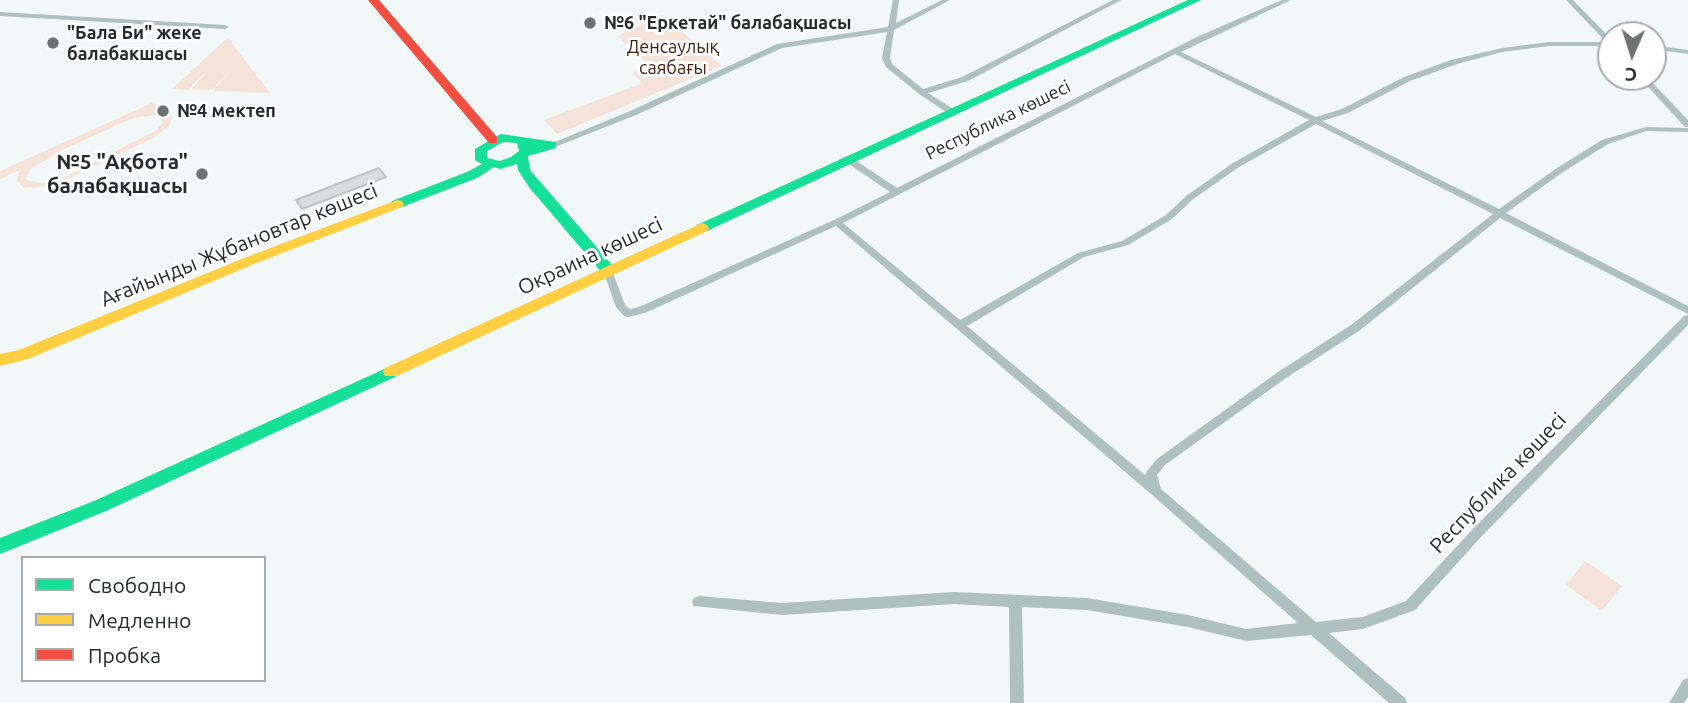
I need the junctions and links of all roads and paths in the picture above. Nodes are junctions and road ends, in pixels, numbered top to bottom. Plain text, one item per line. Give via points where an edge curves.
1 (373, 0) edge
2 (896, 0) edge
3 (947, 0) edge
4 (1118, 0) edge
5 (1196, 0) edge
6 (1288, 0) edge
7 (1569, 0) edge
8 (0, 14) edge
9 (225, 27) dead end
10 (890, 29) junction
11 (1597, 29) edge
12 (1597, 44) edge
13 (1667, 49) edge
14 (1176, 52) junction
15 (1688, 52) edge
16 (1655, 91) edge
17 (922, 92) junction
18 (953, 112) junction
19 (1316, 120) junction
20 (1688, 128) edge
21 (493, 140) junction
22 (552, 145) joint
23 (521, 157) junction
24 (849, 160) junction
25 (491, 164) junction
26 (896, 192) junction
27 (1499, 214) junction
28 (837, 222) junction
29 (608, 270) junction
30 (1688, 310) edge
31 (1688, 319) edge
32 (959, 326) junction
33 (0, 360) edge
34 (1156, 492) junction
35 (0, 546) edge
36 (1015, 601) junction
37 (699, 602) dead end
38 (1314, 630) junction
39 (1688, 685) edge
40 (1017, 703) edge
41 (1400, 703) edge
42 (1676, 703) edge

1 - 21 main road
2 - 10 street
3 - 10 street
4 - 17 street via 965,79
5 - 18 main road, Окраина көшесі
6 - 14 street, Республика көшесі
7 - 11 street
8 - 9 street
10 - 17 street via 889,65
10 - 22 street via 780,46
12 - 19 street via 1549,44 1454,62
13 - 15 street
14 - 19 street
14 - 26 street, Республика көшесі
16 - 20 street
17 - 18 street
18 - 24 main road, Окраина көшесі
19 - 27 street
19 - 32 street via 1236,165 1169,217 1125,243 1082,255
20 - 27 street via 1646,129 1605,142
21 - 23 main road via 514,138
21 - 25 main road via 479,155
22 - 23 main road
23 - 25 main road
23 - 29 main road
24 - 26 street
24 - 29 main road, Окраина көшесі
25 - 33 main road, Ағайынды Жұбановтар көшесі via 472,176
26 - 28 street, Республика көшесі
27 - 30 street
27 - 34 street via 1355,328 1161,462 1151,474
28 - 29 street, Республика көшесі via 628,313 621,307
28 - 32 street
29 - 35 main road, Окраина көшесі via 112,501
31 - 38 street, Республика көшесі via 1410,606 1363,622
32 - 34 street
34 - 38 street
36 - 37 street, Республика көшесі via 954,598 782,609
36 - 38 street, Республика көшесі via 1087,604 1246,635
36 - 40 street
38 - 41 street
39 - 42 street

